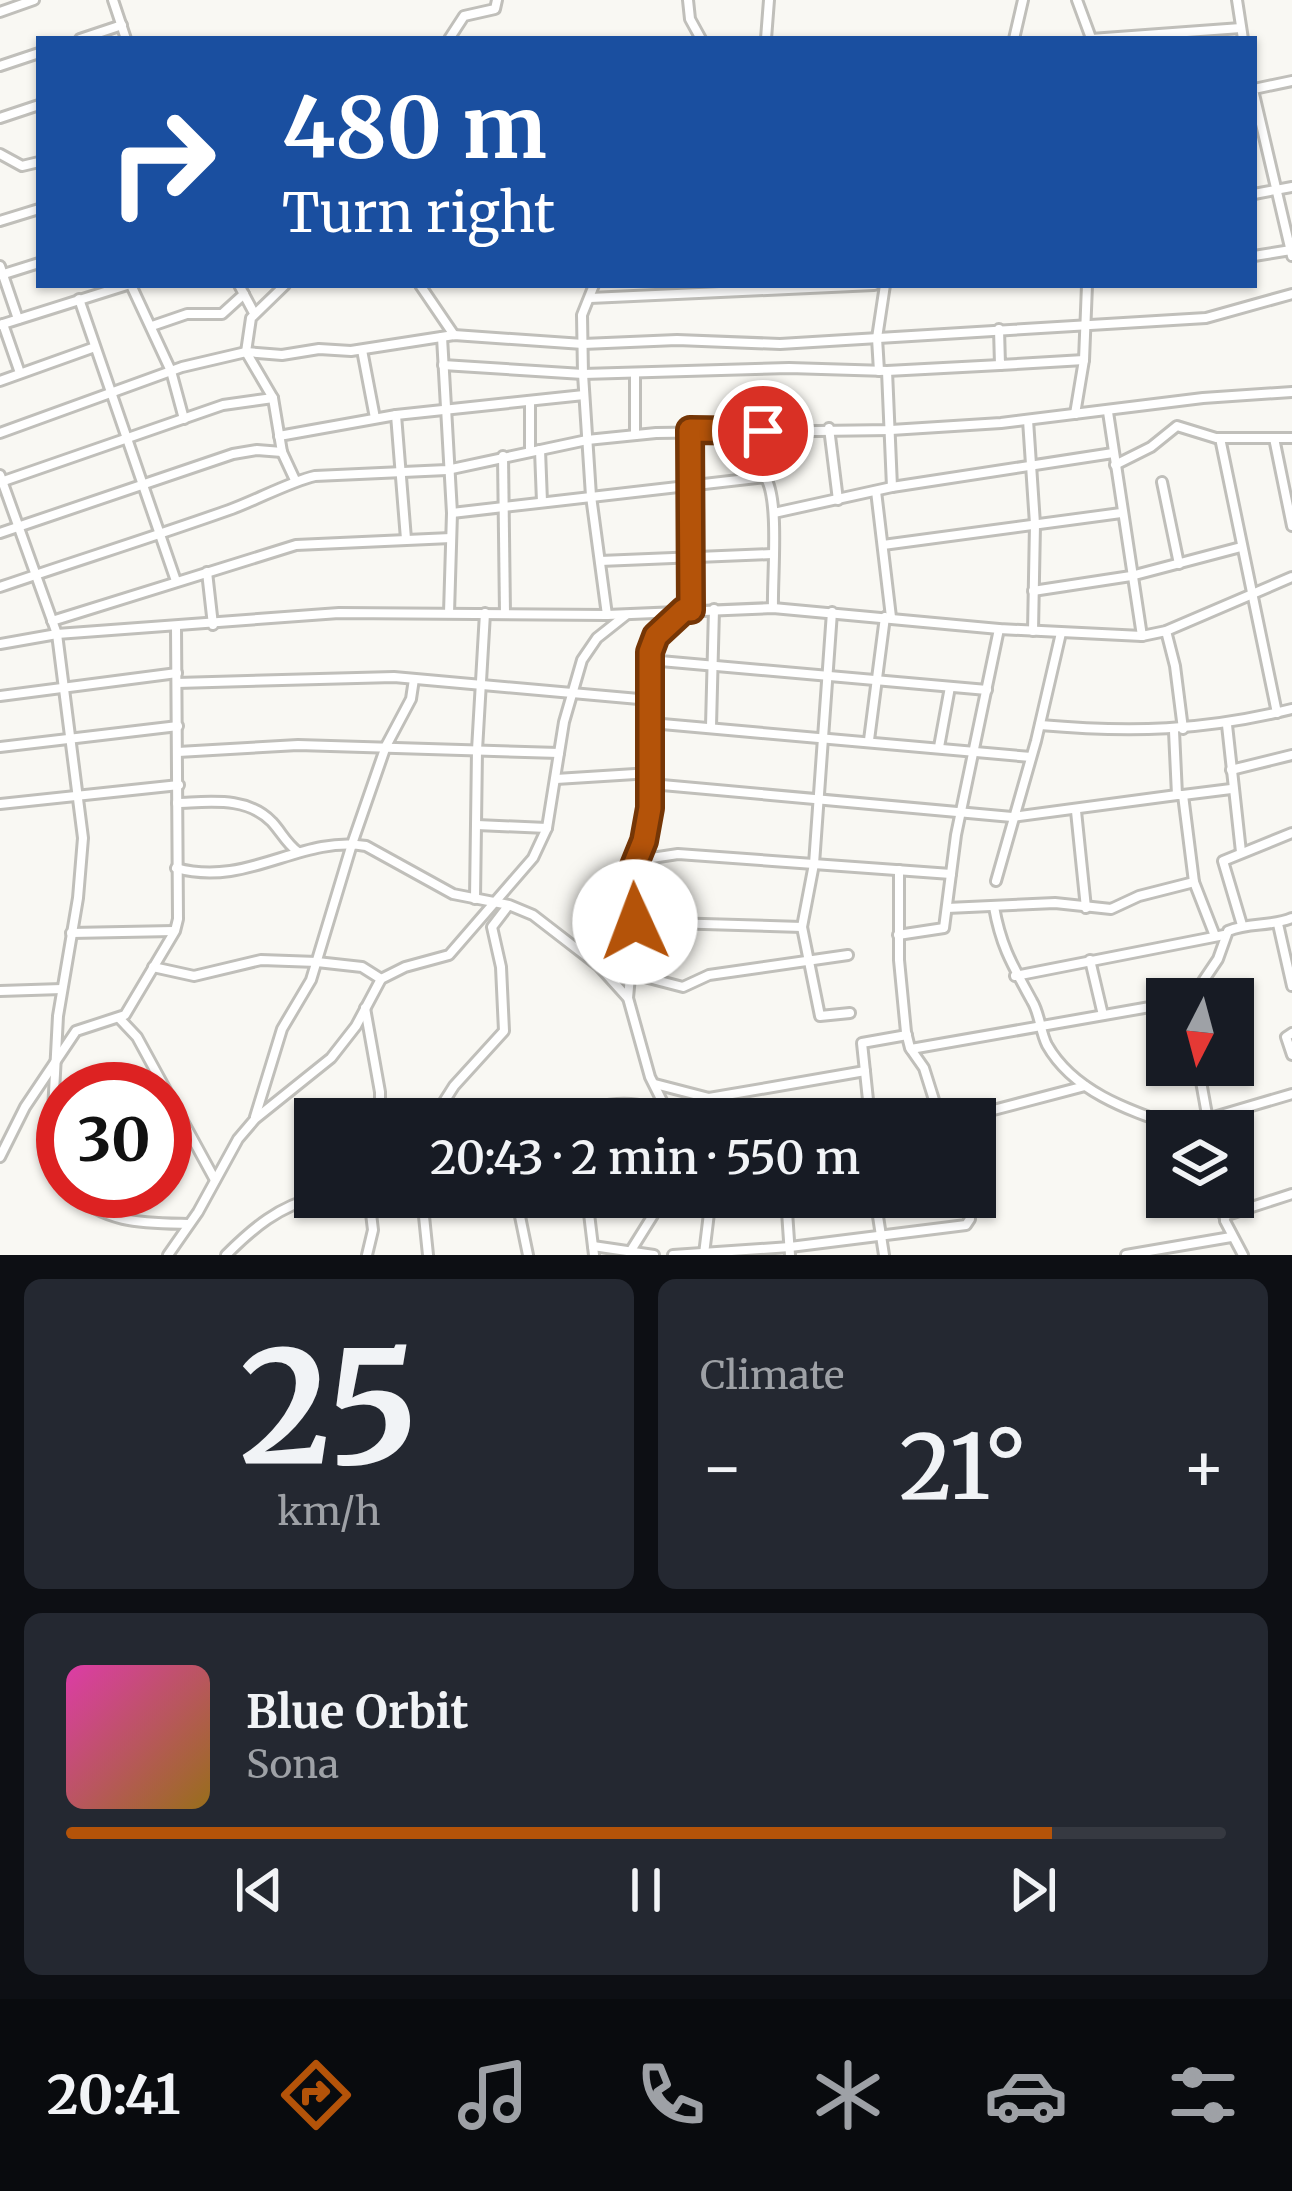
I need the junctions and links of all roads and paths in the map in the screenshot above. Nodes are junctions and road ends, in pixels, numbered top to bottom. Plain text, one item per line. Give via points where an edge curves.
1 (34, 0) edge
2 (113, 0) edge
3 (497, 0) edge
4 (688, 0) edge
5 (769, 0) edge
6 (1022, 0) edge
7 (1077, 0) edge
8 (1238, 0) edge
9 (0, 12) edge
10 (122, 25) junction
11 (1241, 28) junction
12 (89, 36) edge
13 (125, 36) edge
14 (451, 36) edge
15 (699, 36) edge
16 (766, 36) edge
17 (1015, 36) edge
18 (1089, 36) edge
19 (1131, 36) edge
20 (1243, 36) edge
21 (36, 54) edge
22 (0, 66) edge
23 (1292, 81) edge
24 (1257, 91) edge
25 (36, 106) edge
26 (0, 118) edge
27 (1258, 135) edge
28 (0, 154) edge
29 (36, 163) edge
30 (1292, 187) edge
31 (1274, 190) junction
32 (1257, 193) edge
33 (36, 209) edge
34 (0, 221) edge
35 (1292, 252) edge
36 (1257, 256) edge
37 (36, 264) edge
38 (1, 272) edge
39 (117, 288) edge
40 (131, 288) edge
41 (282, 288) edge
42 (422, 288) edge
43 (593, 288) edge
44 (808, 288) edge
45 (885, 288) edge
46 (1087, 288) edge
47 (242, 290) edge
48 (1292, 294) edge
49 (79, 298) junction
50 (590, 298) junction
51 (254, 313) junction
52 (18, 319) junction
53 (2, 324) edge
54 (152, 326) junction
55 (1088, 326) junction
56 (999, 329) junction
57 (454, 334) junction
58 (442, 337) junction
59 (877, 338) junction
60 (583, 344) junction
61 (95, 347) junction
62 (362, 350) junction
63 (246, 352) junction
64 (1084, 360) junction
65 (443, 365) junction
66 (1000, 365) junction
67 (171, 371) junction
68 (883, 371) junction
69 (634, 373) junction
70 (20, 374) junction
71 (583, 374) junction
72 (0, 381) edge
73 (1292, 392) edge
74 (584, 394) junction
75 (112, 395) junction
76 (272, 398) junction
77 (530, 402) junction
78 (445, 410) junction
79 (1107, 411) junction
80 (1075, 414) junction
81 (396, 415) junction
82 (375, 418) junction
83 (184, 419) junction
84 (1028, 420) junction
85 (829, 428) junction
86 (690, 430) junction
87 (891, 430) junction
88 (0, 433) edge
89 (635, 435) junction
90 (279, 436) junction
91 (1220, 438) junction
92 (1274, 438) junction
93 (1292, 438) edge
94 (126, 440) junction
95 (587, 440) junction
96 (535, 451) junction
97 (282, 452) junction
98 (1113, 453) junction
99 (502, 456) junction
100 (1115, 465) junction
101 (1033, 466) junction
102 (447, 470) junction
103 (401, 473) junction
104 (1, 480) edge
105 (295, 480) junction
106 (1162, 482) dead end
107 (141, 484) junction
108 (690, 484) junction
109 (892, 487) junction
110 (876, 491) junction
111 (591, 496) junction
112 (838, 500) junction
113 (542, 502) junction
114 (503, 507) junction
115 (774, 513) junction
116 (1121, 513) junction
117 (452, 514) junction
118 (1035, 524) junction
119 (19, 526) junction
120 (1292, 526) edge
121 (0, 533) edge
122 (160, 534) junction
123 (452, 538) junction
124 (406, 539) junction
125 (883, 545) junction
126 (1240, 547) junction
127 (772, 554) junction
128 (689, 559) junction
129 (600, 561) junction
130 (1179, 564) junction
131 (207, 572) junction
132 (35, 575) junction
133 (1131, 576) junction
134 (1292, 578) edge
135 (176, 581) junction
136 (0, 587) edge
137 (1034, 591) junction
138 (1252, 593) junction
139 (773, 608) junction
140 (687, 610) junction
141 (714, 610) junction
142 (832, 612) junction
143 (449, 613) junction
144 (485, 613) junction
145 (505, 614) junction
146 (627, 614) junction
147 (608, 615) junction
148 (888, 617) junction
149 (52, 621) junction
150 (213, 625) junction
151 (176, 627) junction
152 (999, 628) junction
153 (1033, 631) junction
154 (1166, 631) junction
155 (1061, 633) junction
156 (58, 634) junction
157 (1142, 636) junction
158 (0, 644) edge
159 (649, 660) junction
160 (713, 665) junction
161 (828, 674) junction
162 (177, 678) junction
163 (415, 679) junction
164 (879, 679) junction
165 (65, 686) junction
166 (950, 686) junction
167 (482, 687) junction
168 (986, 690) junction
169 (572, 693) junction
170 (0, 696) edge
171 (650, 700) junction
172 (1292, 709) edge
173 (1277, 713) junction
174 (651, 723) junction
175 (178, 725) junction
176 (1040, 725) junction
177 (1227, 725) junction
178 (712, 726) junction
179 (1178, 730) junction
180 (825, 736) junction
181 (70, 740) junction
182 (869, 740) junction
183 (386, 746) junction
184 (0, 747) edge
185 (939, 747) junction
186 (477, 750) junction
187 (976, 750) junction
188 (178, 752) junction
189 (559, 753) junction
190 (1292, 755) edge
191 (1031, 757) junction
192 (1231, 770) junction
193 (650, 772) junction
194 (556, 779) junction
195 (651, 784) junction
196 (179, 785) junction
197 (1232, 789) junction
198 (79, 794) junction
199 (1180, 795) junction
200 (819, 799) junction
201 (177, 803) junction
202 (0, 804) edge
203 (1076, 811) junction
204 (962, 812) junction
205 (1012, 817) junction
206 (476, 825) junction
207 (547, 828) junction
208 (1292, 833) edge
209 (352, 844) junction
210 (1241, 852) junction
211 (299, 853) junction
212 (814, 864) junction
213 (632, 865) junction
214 (176, 868) junction
215 (899, 870) junction
216 (951, 874) junction
217 (996, 881) dead end
218 (1194, 882) junction
219 (475, 899) junction
220 (494, 903) junction
221 (509, 905) junction
222 (947, 908) junction
223 (994, 908) junction
224 (1086, 908) junction
225 (1292, 918) edge
226 (635, 922) junction
227 (1278, 924) junction
228 (1241, 926) junction
229 (802, 927) junction
230 (175, 931) junction
231 (71, 933) junction
232 (898, 935) junction
233 (1220, 936) junction
234 (848, 955) dead end
235 (1090, 960) junction
236 (317, 962) junction
237 (810, 962) junction
238 (1290, 965) edge
239 (153, 968) junction
240 (629, 973) junction
241 (1016, 976) junction
242 (1205, 978) edge
243 (381, 979) junction
244 (1292, 986) edge
245 (62, 989) junction
246 (0, 991) edge
247 (628, 998) junction
248 (364, 1006) junction
249 (1146, 1008) edge
250 (850, 1013) dead end
251 (1103, 1015) junction
252 (120, 1019) junction
253 (1040, 1026) junction
254 (1292, 1033) edge
255 (907, 1035) junction
256 (911, 1049) junction
257 (1292, 1055) edge
258 (56, 1062) edge
259 (57, 1062) edge
260 (865, 1071) junction
261 (654, 1084) junction
262 (1086, 1086) junction
263 (36, 1091) edge
264 (1292, 1094) edge
265 (380, 1098) edge
266 (446, 1098) edge
267 (660, 1098) edge
268 (868, 1098) edge
269 (933, 1098) edge
270 (996, 1109) edge
271 (1238, 1110) edge
272 (1146, 1116) edge
273 (255, 1119) junction
274 (0, 1157) edge
275 (215, 1180) junction
276 (1292, 1194) edge
277 (294, 1205) edge
278 (1254, 1206) edge
279 (116, 1218) edge
280 (372, 1218) edge
281 (424, 1218) edge
282 (520, 1218) edge
283 (589, 1218) edge
284 (652, 1218) edge
285 (708, 1218) edge
286 (787, 1218) edge
287 (878, 1218) edge
288 (970, 1218) edge
289 (1226, 1218) edge
290 (189, 1224) junction
291 (880, 1236) junction
292 (1231, 1237) junction
293 (593, 1251) edge
294 (790, 1251) edge
295 (630, 1252) junction
296 (704, 1254) edge
297 (168, 1255) edge
298 (226, 1255) edge
299 (367, 1255) edge
300 (428, 1255) edge
301 (528, 1255) edge
302 (654, 1255) edge
303 (673, 1255) edge
304 (884, 1255) edge
305 (1126, 1255) edge
306 (1243, 1255) edge

1 - 9 street
2 - 10 street
3 - 14 street via 495,9 464,16
4 - 15 street
5 - 16 street
6 - 17 street
7 - 18 street
8 - 11 street
10 - 12 street
10 - 13 street
11 - 19 street
11 - 20 street
21 - 22 street
23 - 24 street
25 - 26 street
27 - 31 street
28 - 29 street via 22,166
30 - 31 street
31 - 32 street
31 - 35 street
33 - 34 street
35 - 36 street
37 - 38 street
38 - 52 street
39 - 49 street
40 - 54 street
41 - 51 street
42 - 57 street
43 - 50 street
44 - 50 street
45 - 59 street
46 - 55 street
47 - 51 street
47 - 54 street via 222,314
48 - 55 street via 1221,316
49 - 52 street
49 - 61 street
50 - 60 street
51 - 63 street
52 - 53 street
53 - 70 street
54 - 67 street
55 - 56 street
55 - 64 street
56 - 59 street
56 - 66 street
57 - 58 street
57 - 60 street
58 - 62 street
58 - 65 street
59 - 60 street
59 - 68 street
60 - 71 street
61 - 70 street
61 - 75 street
62 - 63 street
62 - 82 street
63 - 67 street
63 - 76 street
64 - 66 street
64 - 80 street
65 - 71 street
65 - 78 street
66 - 68 street
67 - 75 street
67 - 83 street
68 - 69 street
68 - 87 street
69 - 71 street
69 - 89 street
70 - 72 street
71 - 74 street
73 - 79 street
74 - 77 street
74 - 95 street
75 - 88 street
75 - 94 street
76 - 83 street
76 - 90 street
77 - 78 street
77 - 96 street
78 - 81 street
78 - 102 street
79 - 80 street
79 - 98 street
80 - 84 street
81 - 82 street
81 - 103 street
82 - 90 street
83 - 94 street
84 - 87 street
84 - 101 street
85 - 86 street
85 - 87 street
85 - 112 street
86 - 89 street
86 - 108 street
87 - 109 street
89 - 95 street
90 - 97 street
91 - 92 street
91 - 100 street via 1177,426
91 - 126 street
92 - 93 street
92 - 120 street
94 - 104 street
94 - 107 street
95 - 96 street
95 - 111 street
96 - 99 street
96 - 113 street
97 - 105 street
97 - 107 street via 245,451
98 - 100 street
98 - 101 street
99 - 102 street
99 - 114 street
100 - 116 street
101 - 109 street
101 - 118 street
102 - 103 street
102 - 117 street
103 - 105 street
103 - 124 street
104 - 119 street
105 - 122 street
106 - 130 street
107 - 119 street
107 - 122 street
108 - 111 street
108 - 115 street via 765,477
108 - 128 street
109 - 110 street
110 - 112 street
110 - 125 street
111 - 113 street
111 - 129 street
112 - 115 street
113 - 114 street
114 - 117 street
114 - 145 street
115 - 127 street
116 - 118 street
116 - 133 street
117 - 123 street
118 - 125 street
118 - 137 street
119 - 121 street
119 - 132 street
122 - 132 street
122 - 135 street
123 - 124 street
123 - 143 street
124 - 131 street via 310,543
125 - 148 street
126 - 130 street
126 - 138 street
127 - 128 street
127 - 139 street
128 - 129 street
128 - 140 street
129 - 147 street
130 - 133 street
131 - 135 street
131 - 150 street
132 - 136 street
132 - 149 street
133 - 137 street
133 - 157 street
134 - 138 street
135 - 149 street
137 - 153 street
138 - 154 street
138 - 173 street
139 - 141 street
139 - 142 street
140 - 141 street
140 - 146 street
140 - 159 street via 656,636
141 - 160 street
142 - 148 street
142 - 161 street
143 - 144 street
143 - 150 street
144 - 145 street
144 - 167 street
145 - 147 street
146 - 147 street
146 - 169 street via 591,644
148 - 152 street
148 - 164 street
149 - 156 street
150 - 151 street
151 - 156 street
151 - 162 street
152 - 153 street
152 - 168 street
153 - 155 street
154 - 157 street
154 - 179 street
155 - 157 street
155 - 176 street
156 - 158 street
156 - 165 street
159 - 160 street
159 - 171 street
160 - 161 street
160 - 178 street
161 - 164 street
161 - 180 street
162 - 163 street
162 - 165 street
162 - 175 street
163 - 167 street
163 - 183 street
164 - 166 street
164 - 182 street
165 - 170 street
165 - 181 street
166 - 168 street
166 - 185 street
167 - 169 street
167 - 186 street
168 - 187 street
169 - 171 street
169 - 189 street
171 - 174 street
172 - 173 street
173 - 177 street
174 - 178 street
174 - 193 street
175 - 181 street
175 - 188 street
176 - 179 street
176 - 191 street
177 - 179 street
177 - 192 street
178 - 180 street
179 - 199 street
180 - 182 street
180 - 200 street
181 - 184 street
181 - 198 street
182 - 185 street
183 - 186 street
183 - 188 street
183 - 209 street
185 - 187 street
186 - 189 street
186 - 206 street
187 - 191 street
187 - 204 street
188 - 196 street
189 - 194 street
190 - 192 street
191 - 205 street
192 - 197 street
193 - 194 street
193 - 195 street
194 - 207 street
195 - 200 street
195 - 213 street via 644,841
196 - 198 street
196 - 201 street
197 - 199 street
197 - 210 street
198 - 202 street
198 - 231 street via 83,844
199 - 203 street
199 - 218 street
200 - 204 street
200 - 212 street
201 - 211 street via 242,803
201 - 214 street
203 - 205 street
203 - 224 street
204 - 205 street
204 - 216 street
205 - 217 street
206 - 207 street
206 - 219 street
207 - 220 street
208 - 210 street
209 - 211 street
209 - 219 street
209 - 236 street
210 - 228 street via 1223,862
211 - 214 street via 224,875
212 - 213 street via 678,854
212 - 215 street
212 - 229 street
213 - 226 street
214 - 230 street
215 - 216 street
215 - 232 street
216 - 222 street
218 - 224 street via 1111,909
218 - 233 street
219 - 220 street
220 - 221 street
220 - 243 street via 449,955
221 - 247 street via 599,966
221 - 266 street via 492,927 504,1031
222 - 223 street
222 - 232 street via 944,930
223 - 224 street
223 - 241 street
225 - 227 street
226 - 229 street
226 - 240 street
227 - 228 street
227 - 238 street
228 - 233 street
229 - 237 street
230 - 231 street
230 - 239 street
231 - 245 street
232 - 255 street
233 - 235 street
233 - 242 street
234 - 237 street
235 - 241 street
235 - 251 street
236 - 239 street via 261,960 194,976
236 - 243 street
236 - 273 street via 282,1029
237 - 240 street via 709,975 683,987
237 - 250 street via 820,1016
238 - 244 street
239 - 252 street
240 - 247 street
241 - 253 street
243 - 248 street
245 - 246 street
245 - 258 street
247 - 261 street
248 - 265 street
248 - 273 street via 322,1068
249 - 251 street
251 - 253 street
252 - 259 street via 82,1027
252 - 275 street
253 - 256 street
253 - 262 street via 1052,1052
254 - 257 street
255 - 256 street
255 - 260 street via 862,1043
256 - 269 street
260 - 261 street via 709,1098
260 - 268 street
261 - 267 street
262 - 270 street
262 - 272 street
263 - 274 street
264 - 271 street
273 - 275 street
275 - 290 street
276 - 278 street
277 - 298 street
279 - 290 street
280 - 299 street
281 - 300 street
282 - 301 street
283 - 293 street
284 - 295 street
285 - 296 street
286 - 294 street
287 - 291 street
288 - 291 street via 966,1225
289 - 292 street
290 - 297 street
291 - 294 street
291 - 304 street
292 - 305 street
292 - 306 street
293 - 295 street
294 - 296 street
295 - 302 street
296 - 303 street

